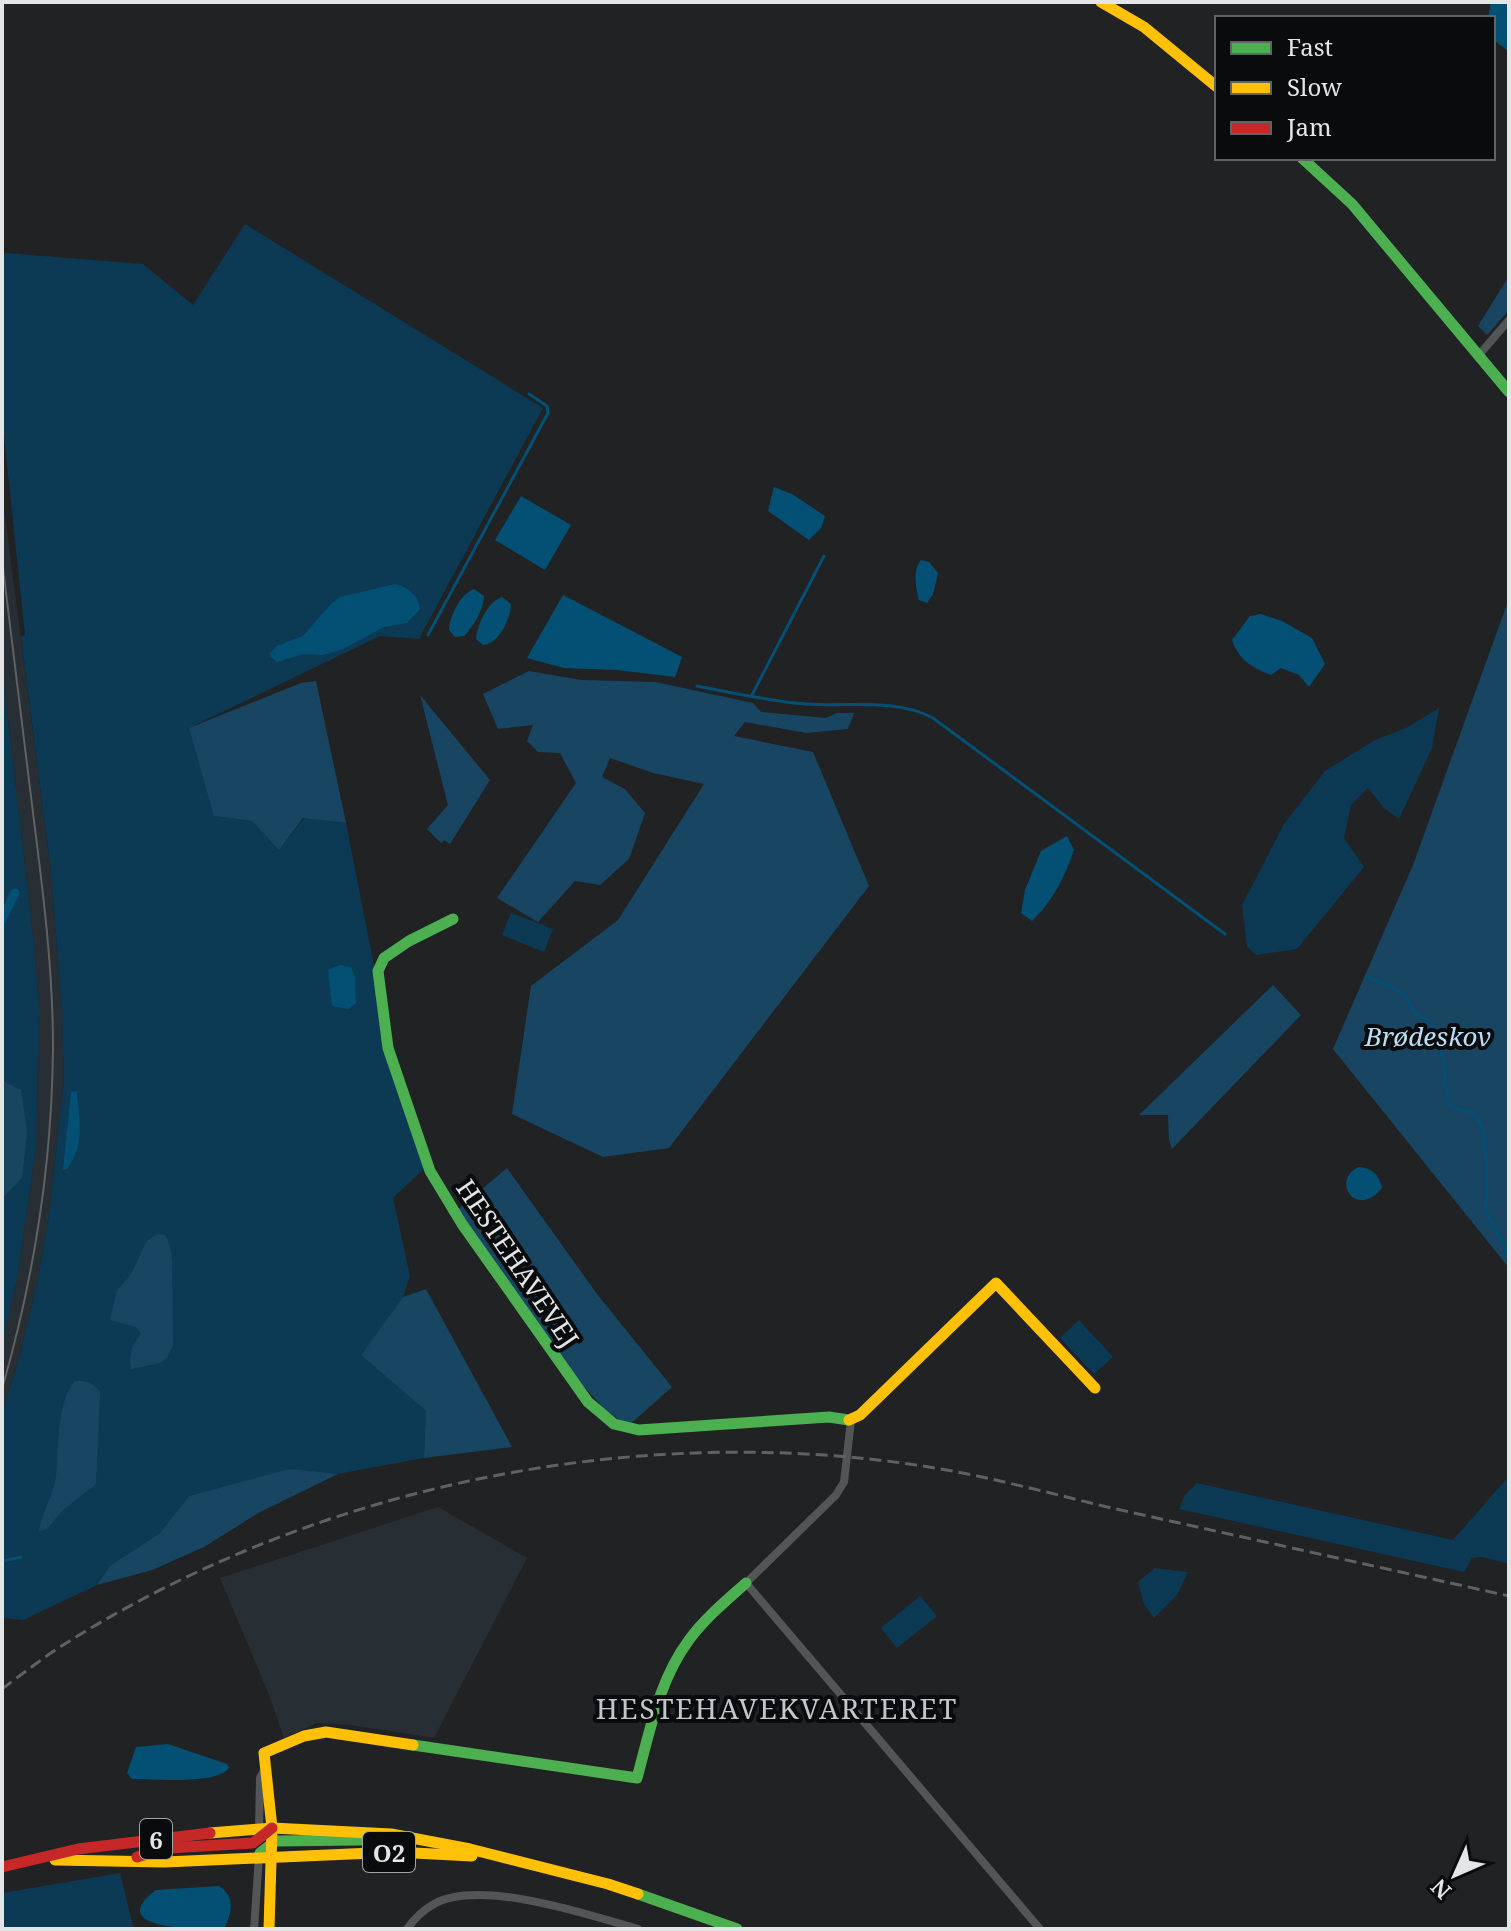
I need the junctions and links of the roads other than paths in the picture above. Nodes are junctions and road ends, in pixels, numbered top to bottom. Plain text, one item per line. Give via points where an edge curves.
1 (1101, 2) edge
2 (1215, 85) edge
3 (1304, 160) edge
4 (1509, 320) edge
5 (1478, 356) junction
6 (1509, 392) edge
7 (453, 919) dead end
8 (1095, 1388) dead end
9 (851, 1420) junction
10 (746, 1583) junction
11 (266, 1835) junction
12 (265, 1856) junction
13 (42, 1860) junction
14 (126, 1860) junction
15 (518, 1862) junction
16 (2, 1867) edge
17 (254, 1929) edge
18 (269, 1929) edge
19 (407, 1929) edge
20 (638, 1929) edge
21 (737, 1929) edge
22 (1040, 1929) edge

1 - 2 street via 1144,27
3 - 5 street via 1352,204
4 - 5 street
5 - 6 street
7 - 9 street, HESTEHAVEVEJ via 384,958 378,971 388,1048 430,1171 588,1402 614,1424 639,1430 829,1417
8 - 9 street via 996,1283
9 - 10 street via 844,1482 836,1495
10 - 11 street via 698,1629 669,1673 637,1778 326,1732 264,1753
10 - 22 street
11 - 12 street via 261,1850
11 - 13 street, 6 via 107,1845
11 - 14 street via 169,1848
11 - 15 street via 359,1840 391,1834
12 - 14 street, O2
12 - 15 street, O2 via 435,1852
12 - 17 street
12 - 18 street
13 - 14 street, O2
13 - 16 street, 6
15 - 21 street via 608,1884
19 - 20 street via 436,1902 487,1895 562,1907

